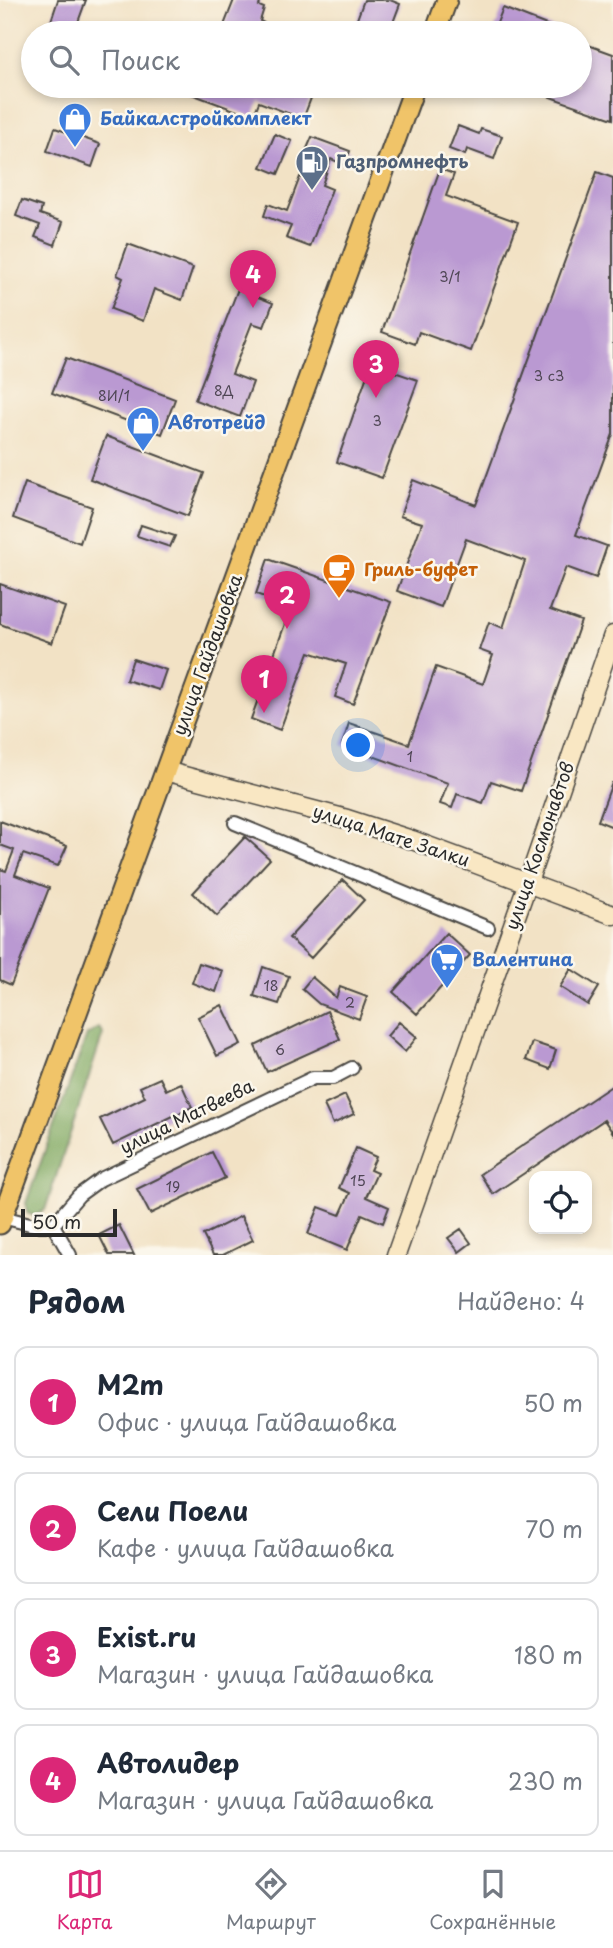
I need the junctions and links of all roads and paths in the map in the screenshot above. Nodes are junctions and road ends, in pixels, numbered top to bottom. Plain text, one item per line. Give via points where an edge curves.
1 (447, 0) edge
2 (439, 21) edge
3 (411, 98) edge
4 (613, 635) edge
5 (165, 771) junction
6 (235, 823) dead end
7 (527, 885) junction
8 (613, 915) edge
9 (488, 928) dead end
10 (352, 1068) dead end
11 (1, 1220) edge
12 (53, 1225) junction
13 (70, 1255) edge
14 (396, 1255) edge

1 - 2 main road
3 - 5 main road, улица Гайдашовка
4 - 7 street, улица Космонавтов
5 - 7 street, улица Мате Залки via 347,819
5 - 11 main road, улица Гайдашовка
6 - 9 street, улица Космонавтов
7 - 8 street, улица Мате Залки
7 - 14 street, улица Космонавтов
10 - 12 street, улица Матвеева via 333,1077 313,1078 101,1179 79,1195
11 - 12 street
12 - 13 street

